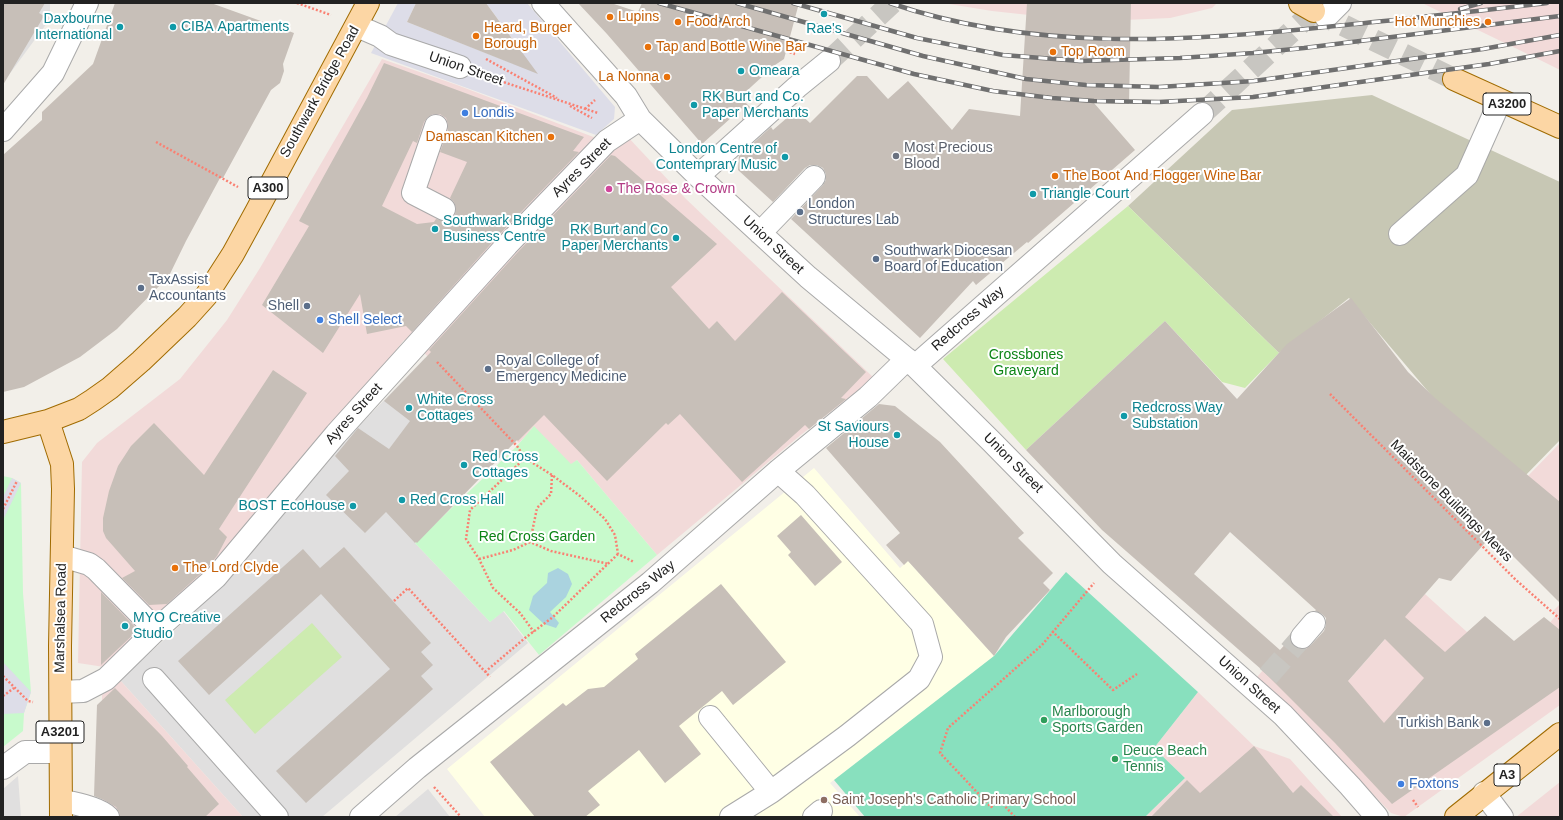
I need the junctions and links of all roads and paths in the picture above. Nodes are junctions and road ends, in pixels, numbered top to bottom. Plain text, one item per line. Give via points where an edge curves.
1 (87, 3) edge
2 (297, 3) edge
3 (368, 3) edge
4 (543, 3) edge
5 (357, 26) junction
6 (486, 59) dead end
7 (829, 61) tunnel mouth
8 (460, 68) joint
9 (1454, 79) tunnel mouth
10 (600, 96) dead end
11 (1500, 101) junction
12 (563, 102) junction
13 (585, 109) junction
14 (581, 112) junction
15 (1202, 114) tunnel mouth
16 (594, 118) dead end
17 (640, 119) junction
18 (5, 124) edge
19 (436, 126) dead end
20 (1560, 127) edge
21 (156, 142) dead end
22 (698, 176) junction
23 (814, 177) dead end
24 (223, 178) dead end
25 (444, 209) dead end
26 (760, 233) junction
27 (1400, 234) dead end
28 (419, 343) junction
29 (911, 362) junction
30 (1330, 394) dead end
31 (48, 421) junction
32 (3, 432) edge
33 (525, 458) junction
34 (778, 471) junction
35 (552, 475) junction
36 (17, 481) dead end
37 (13, 490) junction
38 (18, 490) dead end
39 (3, 510) edge
40 (530, 542) junction
41 (618, 554) junction
42 (62, 556) junction
43 (479, 559) junction
44 (637, 563) dead end
45 (609, 564) junction
46 (1112, 564) junction
47 (394, 601) dead end
48 (1560, 619) edge
49 (156, 630) junction
50 (534, 632) junction
51 (1052, 632) junction
52 (485, 672) junction
53 (1137, 674) dead end
54 (3, 676) edge
55 (154, 679) dead end
56 (14, 688) junction
57 (61, 692) junction
58 (3, 696) edge
59 (507, 696) junction
60 (33, 702) dead end
61 (710, 717) dead end
62 (1560, 734) edge
63 (60, 752) junction
64 (3, 768) edge
65 (417, 768) junction
66 (771, 792) junction
67 (1484, 794) junction
68 (1413, 800) dead end
69 (1418, 806) dead end
70 (61, 808) edge
71 (742, 814) edge
72 (108, 817) edge
73 (277, 817) edge
74 (361, 817) edge
75 (461, 817) edge
76 (1015, 817) edge
77 (1377, 817) edge
78 (1456, 817) edge
79 (1502, 817) edge

1 - 18 street via 53,73
2 - 5 path
3 - 5 main road, Southwark Bridge Road / A300
4 - 17 street, Union Street via 626,96
5 - 8 street, Union Street via 380,36 390,44
5 - 31 main road, Southwark Bridge Road / A300 via 233,254 206,296 110,388 79,409
6 - 12 path
7 - 22 street
8 - 12 path, Union Street
9 - 11 main road, A3200
10 - 13 path
11 - 20 main road, A3200
11 - 27 street via 1466,175
12 - 13 path, Union Street
12 - 14 path
13 - 14 path
13 - 17 path, Union Street via 614,119
14 - 16 path
15 - 29 street, Redcross Way
17 - 22 street, Union Street
17 - 28 street, Ayres Street via 607,141 507,245
19 - 25 street via 413,193
21 - 24 path
22 - 26 street, Union Street
23 - 26 street
26 - 29 street, Union Street via 808,277
28 - 33 path via 517,446
28 - 49 street, Ayres Street via 336,434 216,577
29 - 34 street, Redcross Way
29 - 46 street, Union Street
30 - 48 path, Maidstone Buildings Mews via 1516,580
31 - 32 main road, Southwark Bridge Road / A300
31 - 42 main road, Marshalsea Road / A3201 via 62,464
33 - 35 path
33 - 43 path via 470,510 466,539
34 - 59 street, Redcross Way via 650,583
34 - 66 street via 805,495 922,624 931,657 918,679
35 - 40 path via 551,494 536,508
35 - 41 path via 605,519 615,535
36 - 37 path
37 - 38 path
37 - 39 path
40 - 43 path via 513,550
40 - 45 path via 551,551
41 - 44 path
41 - 45 path
42 - 49 street via 89,564 96,569
42 - 57 main road, Marshalsea Road / A3201
43 - 50 path via 493,588 520,613
45 - 50 path
46 - 51 path
46 - 77 street, Union Street via 1262,683 1302,736
47 - 52 path via 408,588
49 - 57 street, Ayres Street via 106,679 84,691
50 - 52 path
51 - 53 path via 1113,690
51 - 76 path via 1042,645 948,728 940,753 991,807 999,800
52 - 59 path
54 - 56 path
55 - 73 street
56 - 58 path
56 - 60 path via 28,701
57 - 63 main road, Marshalsea Road / A3201
59 - 65 street, Redcross Way
61 - 66 street
62 - 67 main road, A3
63 - 64 street via 25,752
63 - 70 main road, Marshalsea Road / A3201
65 - 74 street, Redcross Way
65 - 75 path
66 - 71 street
67 - 78 main road, A3
67 - 79 street
68 - 69 path
70 - 72 street via 94,809

